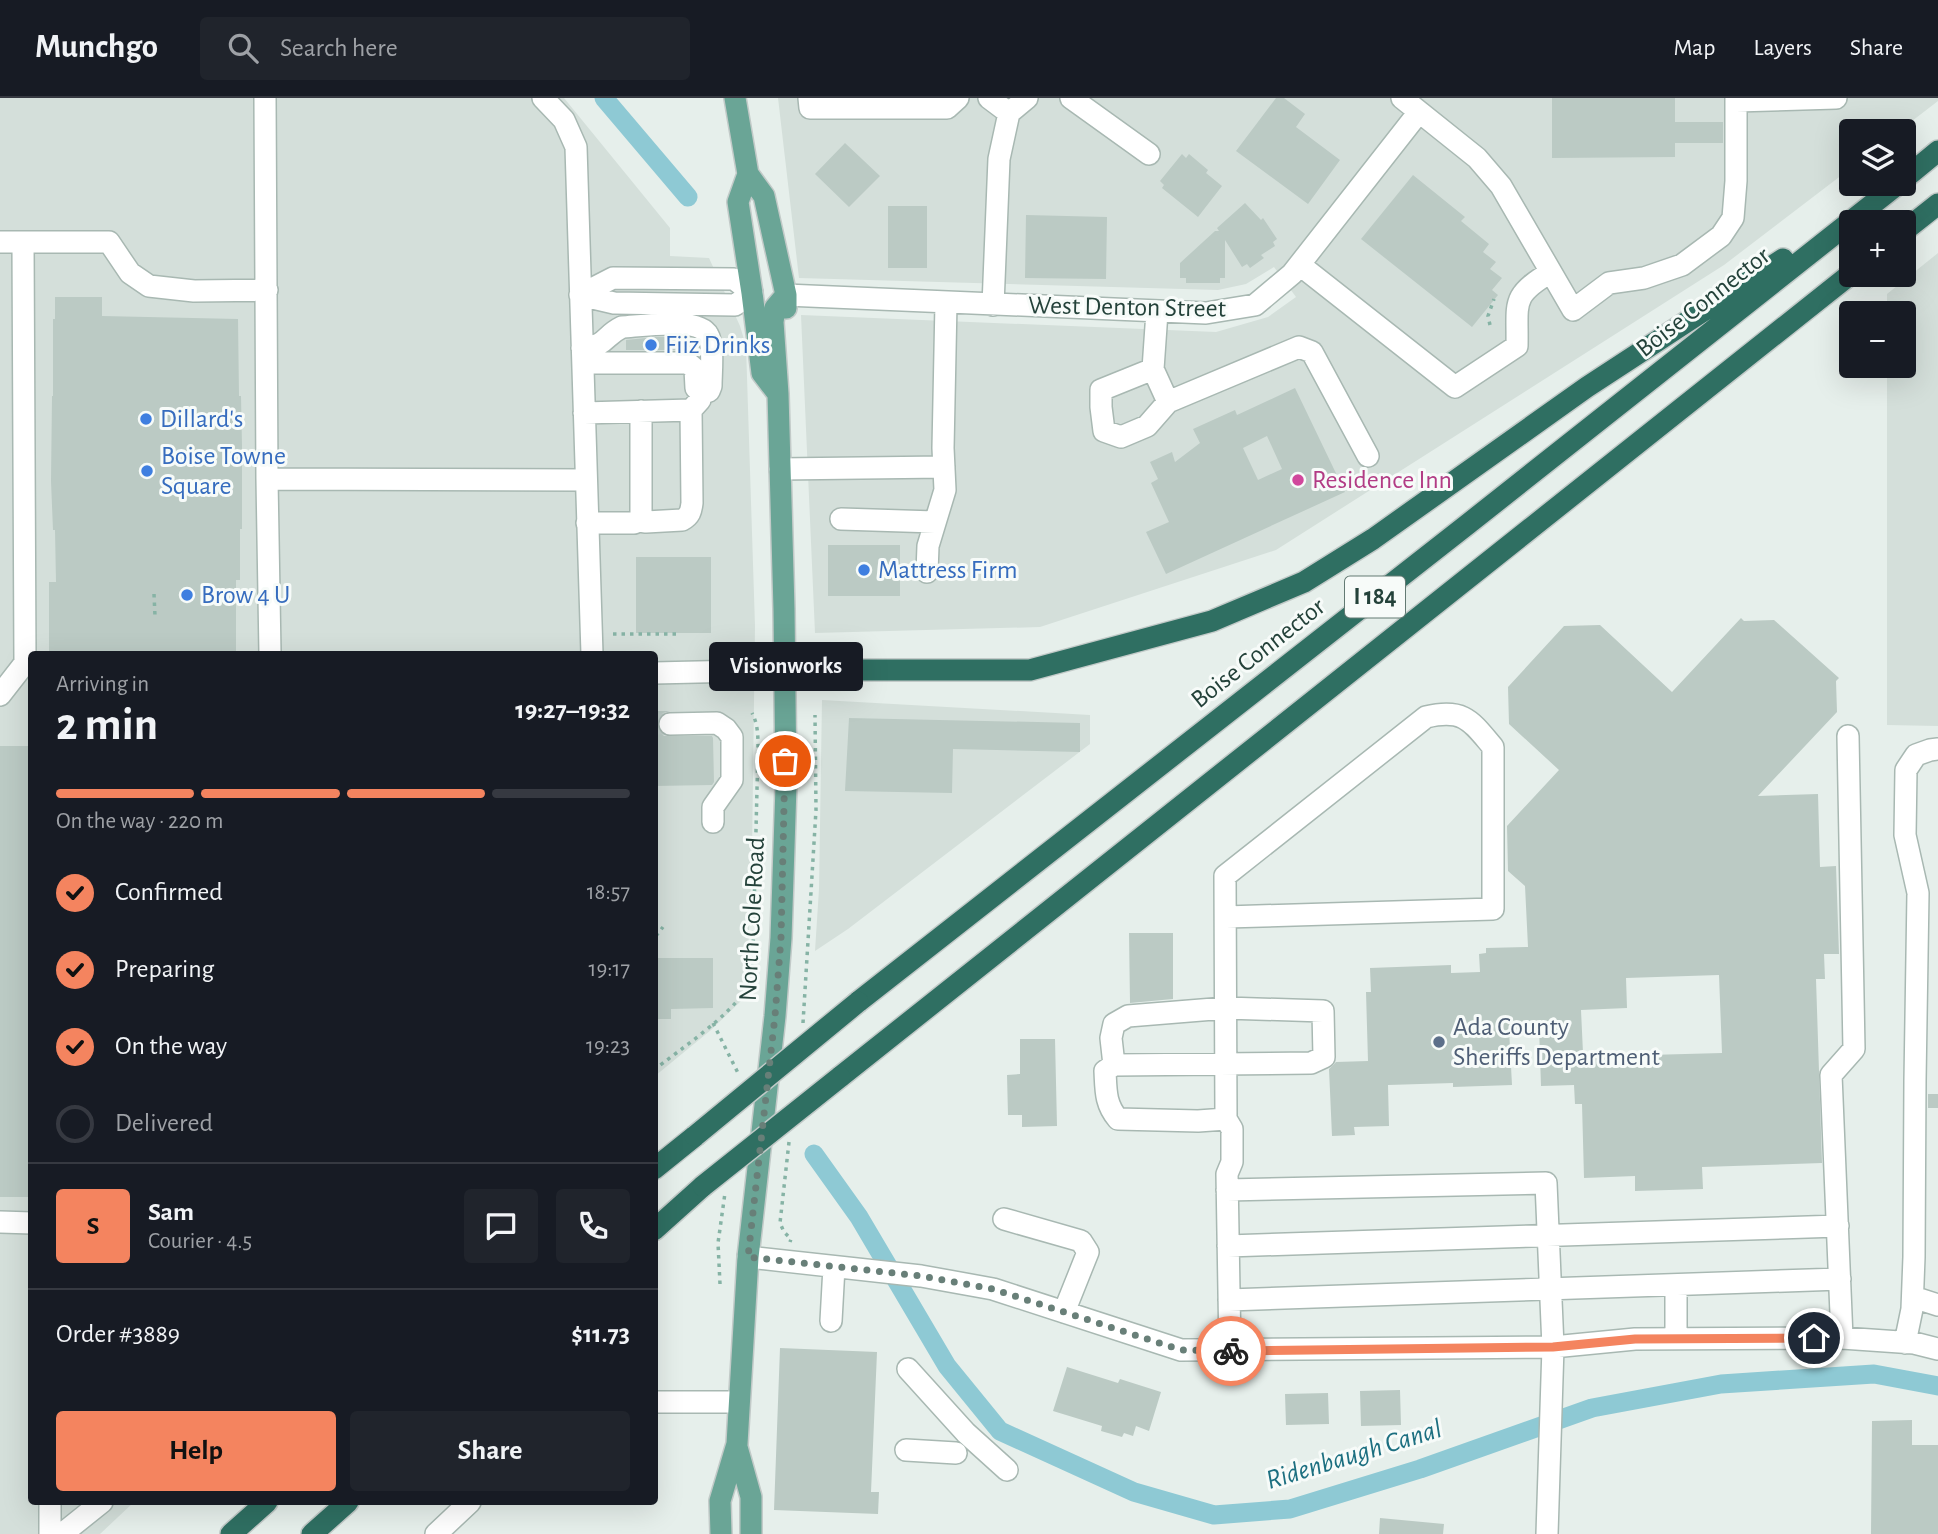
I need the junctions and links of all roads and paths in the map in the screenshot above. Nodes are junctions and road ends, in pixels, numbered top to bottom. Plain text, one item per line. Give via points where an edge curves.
1 (265, 98) edge
2 (543, 98) edge
3 (735, 98) edge
4 (809, 98) edge
5 (958, 98) edge
6 (989, 98) edge
7 (1027, 98) edge
8 (1071, 98) edge
9 (1402, 98) edge
10 (1836, 98) edge
11 (1736, 99) edge
12 (1419, 111) junction
13 (1009, 113) junction
14 (1938, 151) edge
15 (1149, 154) dead end
16 (1916, 169) edge
17 (748, 174) junction
18 (1880, 196) edge
19 (1883, 196) edge
20 (1938, 204) edge
21 (1916, 222) edge
22 (0, 242) edge
23 (23, 242) junction
24 (1300, 265) junction
25 (1551, 272) junction
26 (1839, 283) edge
27 (267, 290) junction
28 (752, 293) junction
29 (580, 295) junction
30 (786, 295) junction
31 (1494, 299) dead end
32 (946, 303) junction
33 (993, 305) junction
34 (1157, 312) junction
35 (1490, 324) dead end
36 (582, 355) junction
37 (1153, 369) junction
38 (704, 393) junction
39 (778, 394) junction
40 (1168, 402) junction
41 (691, 410) junction
42 (641, 411) junction
43 (584, 412) junction
44 (1368, 456) dead end
45 (944, 467) junction
46 (780, 470) junction
47 (267, 479) junction
48 (586, 480) junction
49 (841, 519) dead end
50 (639, 521) junction
51 (935, 522) junction
52 (587, 523) junction
53 (928, 572) dead end
54 (154, 594) dead end
55 (155, 616) dead end
56 (613, 634) dead end
57 (678, 634) dead end
58 (270, 651) edge
59 (592, 651) edge
60 (785, 670) junction
61 (658, 673) edge
62 (0, 695) edge
63 (752, 713) dead end
64 (815, 715) dead end
65 (670, 724) tunnel mouth
66 (1848, 736) dead end
67 (1938, 749) edge
68 (713, 822) dead end
69 (815, 834) dead end
70 (1928, 911) edge
71 (1226, 917) junction
72 (663, 926) dead end
73 (658, 933) edge
74 (1226, 1008) junction
75 (1226, 1064) junction
76 (1114, 1065) junction
77 (658, 1067) edge
78 (1226, 1119) junction
79 (658, 1166) edge
80 (1227, 1182) junction
81 (1004, 1219) dead end
82 (0, 1222) edge
83 (28, 1223) edge
84 (658, 1226) edge
85 (1838, 1226) junction
86 (1549, 1236) junction
87 (1228, 1246) junction
88 (748, 1257) junction
89 (834, 1267) junction
90 (1840, 1279) junction
91 (1676, 1285) junction
92 (1550, 1289) junction
93 (1913, 1297) junction
94 (1229, 1300) junction
95 (1938, 1305) edge
96 (1064, 1312) junction
97 (831, 1321) dead end
98 (1842, 1338) junction
99 (1676, 1339) junction
100 (1905, 1342) junction
101 (1553, 1347) junction
102 (1938, 1349) edge
103 (1230, 1351) junction
104 (908, 1370) dead end
105 (658, 1402) edge
106 (738, 1402) junction
107 (737, 1444) junction
108 (906, 1450) dead end
109 (956, 1453) dead end
110 (1007, 1469) dead end
111 (50, 1505) edge
112 (98, 1505) edge
113 (264, 1505) edge
114 (345, 1505) edge
115 (467, 1505) edge
116 (50, 1534) edge
117 (62, 1534) edge
118 (231, 1534) edge
119 (312, 1534) edge
120 (436, 1534) edge
121 (721, 1534) edge
122 (751, 1534) edge
123 (1547, 1534) edge

1 - 27 street
2 - 29 street via 564,120 576,147
3 - 17 main road, North Cole Road
4 - 5 street via 810,108 947,108
6 - 13 street
7 - 13 street
8 - 15 street
9 - 12 street
10 - 11 street
11 - 25 street via 1733,218 1721,236 1682,265 1644,278 1609,283 1573,310
12 - 24 street, West Denton Street
12 - 25 street via 1477,158 1501,186
13 - 33 street via 999,159
14 - 16 highway, Boise Connector / I 184
17 - 28 main road, North Cole Road via 738,202
17 - 30 main road, North Cole Road via 764,196
18 - 60 highway via 1587,387 1373,539 1304,582 1212,621 1030,670
19 - 79 highway, Boise Connector / I 184, bridge via 858,1002
20 - 21 highway
22 - 23 street
23 - 27 street via 109,242 130,273 149,286
23 - 62 street via 25,663
24 - 25 street via 1455,387 1517,346 1518,298
24 - 34 street, West Denton Street via 1255,305 1206,313
26 - 84 highway, I 184, bridge
27 - 47 street
28 - 29 street via 734,279 613,278
28 - 39 main road, North Cole Road via 762,373
29 - 36 street
30 - 32 street, West Denton Street
30 - 39 main road, North Cole Road via 790,372
31 - 35 path
32 - 33 street, West Denton Street
32 - 45 street
33 - 34 street, West Denton Street
34 - 37 street
36 - 38 street via 688,363 695,369 695,388
36 - 38 street via 622,327 691,324 703,329 710,340 711,386
36 - 43 street
37 - 40 street
37 - 40 street via 1101,390 1104,431 1121,437 1147,426
38 - 41 street
39 - 46 main road, North Cole Road
40 - 44 street via 1299,346 1312,352
41 - 42 street
41 - 50 street via 691,512 682,520
42 - 43 street
42 - 50 street
43 - 48 street
45 - 46 street
45 - 51 street via 945,490
46 - 60 main road, North Cole Road
47 - 48 street
47 - 58 street
48 - 52 street
49 - 51 street
50 - 52 street
51 - 53 street via 928,546
52 - 59 street
54 - 55 path
56 - 57 path
60 - 61 street
60 - 88 main road, North Cole Road via 781,938
63 - 77 path via 758,748 749,979 737,1000
64 - 69 path
65 - 68 street via 717,723 732,737 732,780 713,807
66 - 85 street via 1854,1049 1832,1075
67 - 70 street via 1916,755 1906,771 1905,835 1918,893
70 - 93 street
71 - 71 street via 1493,909 1493,747 1470,720 1457,715 1426,717 1225,876
71 - 74 street
72 - 73 path
74 - 75 street
74 - 75 street via 1323,1011 1324,1045 1324,1057 1311,1063
74 - 76 street via 1128,1016 1114,1024
75 - 76 street
75 - 78 street
76 - 78 street via 1105,1071 1106,1098 1118,1119
78 - 80 street via 1232,1129 1233,1162
80 - 86 street via 1546,1183
80 - 87 street
81 - 96 street via 1081,1241 1088,1252
82 - 83 street
85 - 86 street
85 - 90 street
86 - 87 street
86 - 92 street
87 - 94 street
88 - 89 street
88 - 106 main road, North Cole Road
89 - 96 street via 993,1289
89 - 97 street
90 - 91 street
90 - 98 street
91 - 92 street
91 - 99 street
92 - 94 street
92 - 101 street
93 - 95 street
93 - 100 street
94 - 103 street
96 - 103 street via 1181,1350
98 - 99 street
98 - 100 street
99 - 101 street
100 - 102 street
101 - 103 street
101 - 123 street
104 - 110 street via 966,1433
105 - 106 street
106 - 107 main road, North Cole Road
107 - 121 main road, North Cole Road via 720,1501
107 - 122 main road, North Cole Road via 751,1497
108 - 109 street
111 - 116 street
112 - 117 street
113 - 118 highway
114 - 119 highway
115 - 120 street

